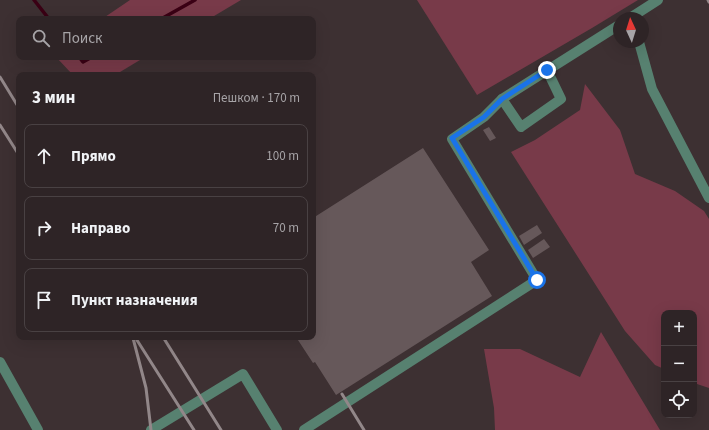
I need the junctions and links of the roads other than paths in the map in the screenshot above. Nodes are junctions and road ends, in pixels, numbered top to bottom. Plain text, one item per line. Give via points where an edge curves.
1 (658, 0) edge
2 (648, 7) junction
3 (640, 12) edge
4 (645, 12) edge
5 (613, 29) edge
6 (641, 48) edge
7 (547, 70) junction
8 (502, 99) junction
9 (709, 198) edge
10 (0, 362) edge
11 (38, 430) edge
12 (151, 430) edge
13 (277, 430) edge
14 (304, 430) edge

1 - 2 lane
2 - 3 lane
2 - 4 lane
5 - 7 lane
6 - 9 lane via 652,89
7 - 8 lane
7 - 8 lane via 561,99 521,127
8 - 14 lane via 484,117 452,138 537,280
10 - 11 lane
12 - 13 lane via 243,374

